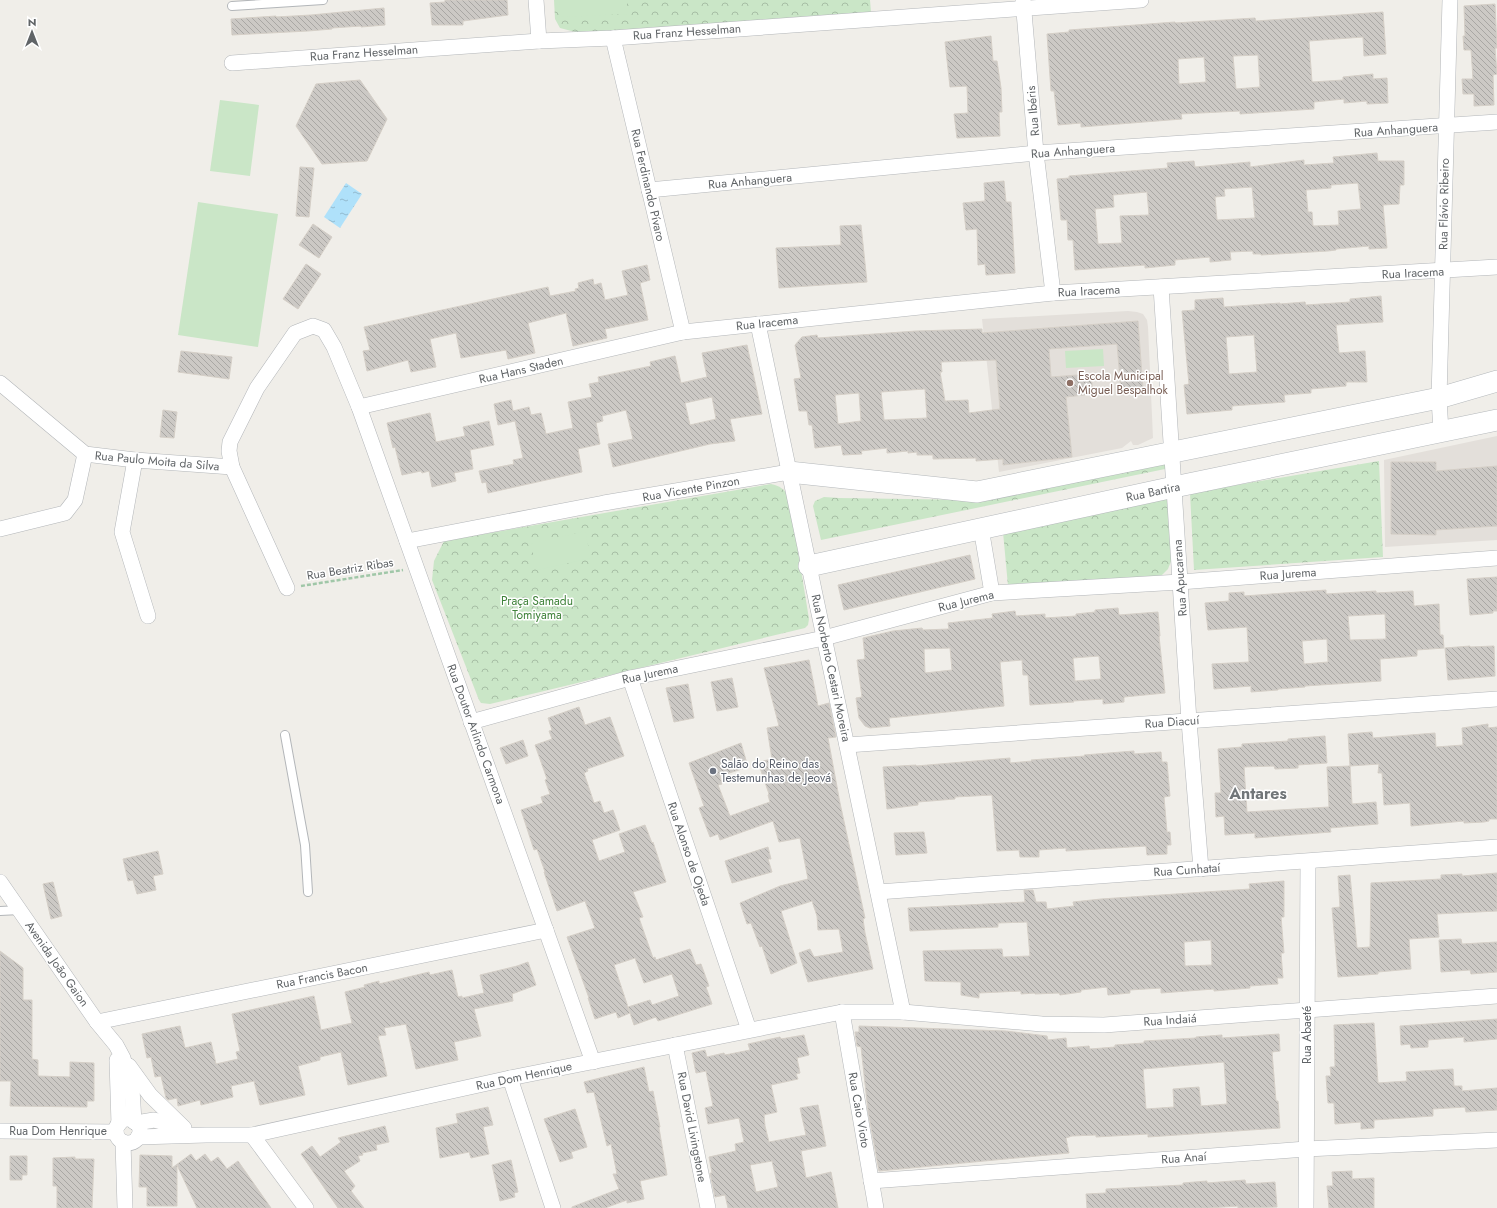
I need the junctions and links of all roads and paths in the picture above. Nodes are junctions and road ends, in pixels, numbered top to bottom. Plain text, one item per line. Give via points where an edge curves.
1 (323, 0) edge
2 (536, 0) edge
3 (1141, 0) edge
4 (1450, 0) edge
5 (1023, 4) edge
6 (232, 6) dead end
7 (612, 38) junction
8 (539, 41) junction
9 (232, 63) dead end
10 (1497, 122) edge
11 (1446, 126) junction
12 (1036, 153) junction
13 (649, 190) junction
14 (1497, 267) edge
15 (1443, 271) junction
16 (1161, 287) junction
17 (1052, 293) junction
18 (758, 324) junction
19 (683, 332) junction
20 (1497, 381) edge
21 (0, 383) edge
22 (1439, 398) junction
23 (359, 407) junction
24 (1497, 420) edge
25 (1441, 432) junction
26 (1172, 452) junction
27 (85, 454) junction
28 (135, 460) junction
29 (232, 467) junction
30 (789, 472) junction
31 (1174, 487) junction
32 (982, 528) junction
33 (0, 529) edge
34 (407, 541) junction
35 (1497, 558) edge
36 (809, 566) junction
37 (417, 568) junction
38 (1180, 582) junction
39 (286, 588) joint
40 (992, 593) junction
41 (148, 616) dead end
42 (824, 638) junction
43 (630, 678) junction
44 (1497, 699) edge
45 (1189, 721) junction
46 (471, 722) junction
47 (285, 736) dead end
48 (847, 745) junction
49 (1497, 847) edge
50 (1308, 862) junction
51 (1201, 869) junction
52 (0, 882) edge
53 (308, 892) dead end
54 (878, 892) junction
55 (20, 910) junction
56 (0, 911) edge
57 (546, 930) junction
58 (1497, 996) edge
59 (1307, 1011) junction
60 (842, 1012) junction
61 (903, 1012) junction
62 (97, 1022) junction
63 (749, 1030) junction
64 (675, 1045) junction
65 (119, 1052) junction
66 (593, 1062) junction
67 (510, 1078) junction
68 (136, 1127) junction
69 (184, 1128) junction
70 (0, 1131) edge
71 (119, 1133) junction
72 (206, 1134) junction
73 (252, 1135) junction
74 (1497, 1140) edge
75 (1306, 1149) junction
76 (871, 1181) junction
77 (125, 1208) edge
78 (306, 1208) edge
79 (553, 1208) edge
80 (708, 1208) edge
81 (876, 1208) edge
82 (1306, 1208) edge

1 - 6 lane
2 - 8 street
3 - 5 street, Rua Franz Hesselman
4 - 11 street, Rua Flávio Ribeiro
5 - 7 street, Rua Franz Hesselman
5 - 12 street, Rua Ibéris
7 - 8 street, Rua Franz Hesselman
7 - 13 street, Rua Ferdinando Pívaro
8 - 9 street, Rua Franz Hesselman
10 - 11 street, Rua Anhanguera
11 - 12 street, Rua Anhanguera
11 - 15 street, Rua Flávio Ribeiro
12 - 13 street, Rua Anhanguera
12 - 17 street, Rua Ibéris
13 - 19 street, Rua Ferdinando Pívaro
14 - 15 street, Rua Iracema
15 - 16 street, Rua Iracema
15 - 22 street, Rua Flávio Ribeiro
16 - 17 street, Rua Iracema
16 - 26 street, Rua Apucarana
17 - 18 street, Rua Iracema
18 - 19 street, Rua Iracema
18 - 30 street, Rua Norberto Cestari Moreira
19 - 23 street, Rua Hans Staden
20 - 22 street
21 - 27 street, Rua Paulo Moita da Silva
22 - 25 street, Rua Flávio Ribeiro
22 - 26 street
23 - 29 street, Rua Doutor Arlindo Carmona via 334,347 324,330 313,326 295,333 257,388 230,442
23 - 34 street, Rua Doutor Arlindo Carmona
24 - 25 street, Rua Bartira
25 - 31 street, Rua Bartira
26 - 30 street, Rua Vicente Pinzon via 977,492
26 - 31 street, Rua Apucarana
27 - 28 street, Rua Paulo Moita da Silva
27 - 33 street via 74,500 65,513
28 - 29 street, Rua Paulo Moita da Silva
28 - 41 street via 122,532
29 - 39 street, Rua Paulo Moita da Silva
30 - 34 street, Rua Vicente Pinzon
30 - 36 street, Rua Norberto Cestari Moreira
31 - 32 street, Rua Bartira
31 - 38 street, Rua Apucarana
32 - 36 street, Rua Bartira
32 - 40 street
34 - 37 street, Rua Doutor Arlindo Carmona
35 - 38 street, Rua Jurema
36 - 42 street, Rua Norberto Cestari Moreira
37 - 39 path, Rua Beatriz Ribas
37 - 46 street, Rua Doutor Arlindo Carmona
38 - 40 street, Rua Jurema
38 - 45 street, Rua Apucarana
40 - 42 street, Rua Jurema
42 - 43 street, Rua Jurema
42 - 48 street, Rua Norberto Cestari Moreira
43 - 46 street, Rua Jurema
43 - 63 street, Rua Alonso de Ojeda
44 - 45 street, Rua Diacuí
45 - 48 street, Rua Diacuí
45 - 51 street, Rua Apucarana
46 - 57 street, Rua Doutor Arlindo Carmona
47 - 53 lane via 305,845
48 - 54 street, Rua Norberto Cestari Moreira
49 - 50 street, Rua Cunhataí
50 - 51 street, Rua Cunhataí
50 - 59 street, Rua Abaeté
51 - 54 street, Rua Cunhataí
52 - 55 street, Avenida João Gaion
54 - 61 street, Rua Norberto Cestari Moreira
55 - 56 lane
55 - 62 street, Avenida João Gaion
57 - 62 street, Rua Francis Bacon
57 - 66 street, Rua Doutor Arlindo Carmona
58 - 59 street, Rua Indaiá
59 - 61 street, Rua Indaiá via 1104,1025 1042,1024
59 - 75 street, Rua Abaeté
60 - 61 street, Rua Indaiá
60 - 63 street, Rua Dom Henrique
60 - 76 street, Rua Caio Vioto
62 - 65 street, Avenida João Gaion
63 - 64 street, Rua Dom Henrique
64 - 66 street, Rua Dom Henrique
64 - 80 street, Rua David Livingstone
65 - 68 street, Avenida João Gaion via 132,1089
65 - 69 street via 150,1095
65 - 71 street
66 - 67 street, Rua Dom Henrique
67 - 73 street, Rua Dom Henrique
67 - 79 street
68 - 69 street, Rua Dom Henrique via 154,1120
68 - 71 street via 126,1120
68 - 71 street via 132,1143
68 - 72 street, Rua Dom Henrique
69 - 72 street, Rua Dom Henrique
70 - 71 street, Rua Dom Henrique
71 - 77 street
72 - 73 street, Rua Dom Henrique
73 - 78 street
74 - 75 street, Rua Anaí
75 - 76 street, Rua Anaí
75 - 82 street, Rua Abaeté
76 - 81 street, Rua Caio Vioto

